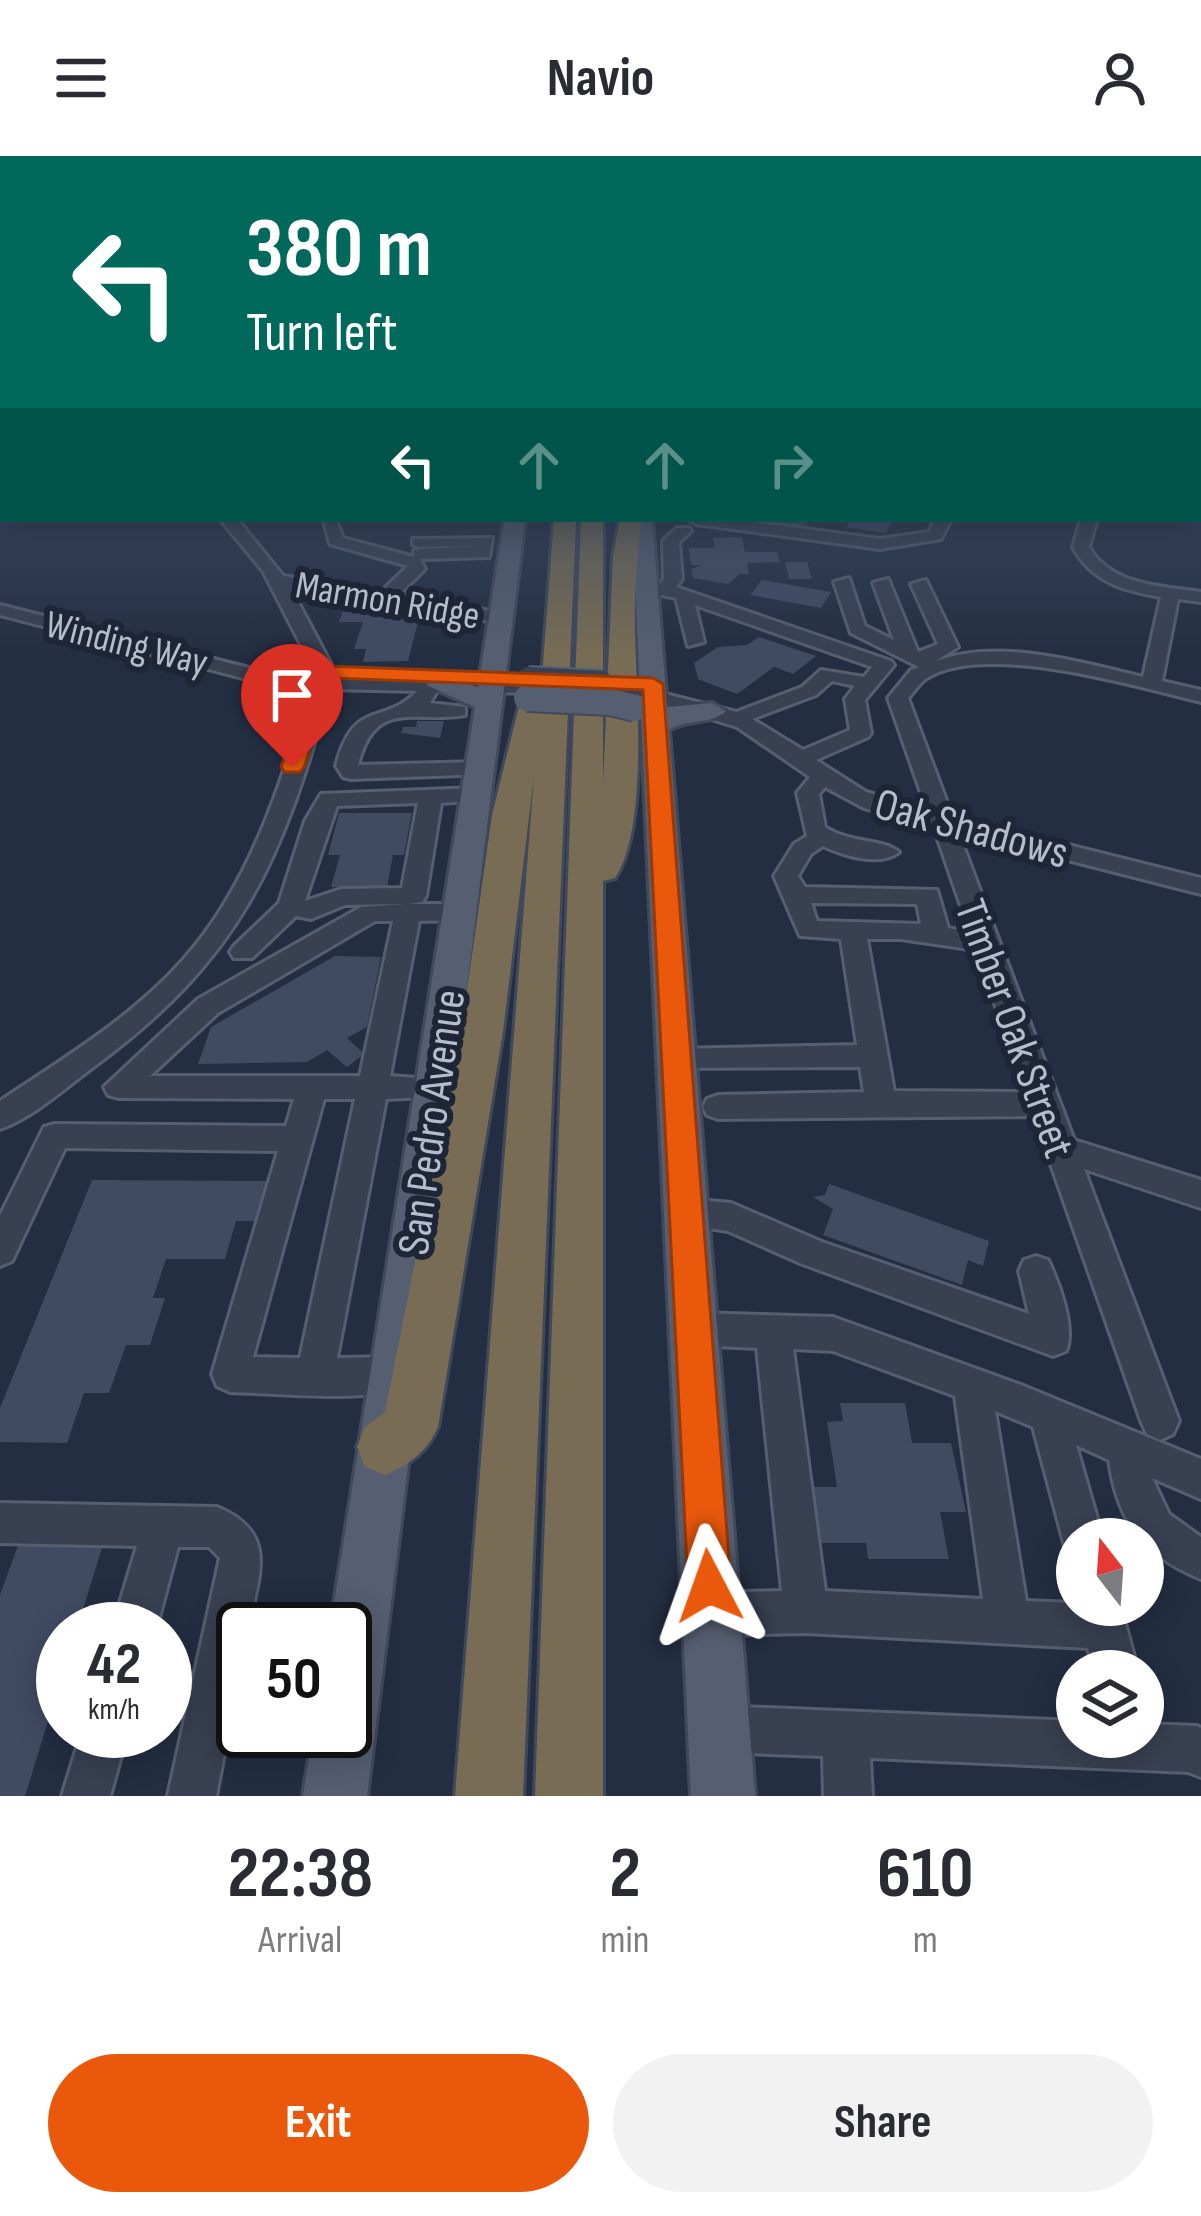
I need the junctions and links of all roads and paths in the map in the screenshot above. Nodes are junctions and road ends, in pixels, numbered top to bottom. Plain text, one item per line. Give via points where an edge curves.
1 (232, 522) edge
2 (321, 522) edge
3 (429, 522) edge
4 (515, 522) edge
5 (565, 522) edge
6 (592, 522) edge
7 (630, 522) edge
8 (643, 522) edge
9 (942, 522) edge
10 (1088, 522) edge
11 (690, 525) edge
12 (831, 525) edge
13 (418, 550) junction
14 (276, 580) junction
15 (843, 582) dead end
16 (882, 583) dead end
17 (920, 584) dead end
18 (665, 592) junction
19 (1171, 592) junction
20 (1201, 597) edge
21 (385, 598) junction
22 (0, 610) edge
23 (501, 618) junction
24 (695, 642) dead end
25 (314, 652) junction
26 (927, 659) junction
27 (285, 672) junction
28 (254, 673) junction
29 (323, 679) junction
30 (425, 682) junction
31 (871, 684) junction
32 (1151, 686) junction
33 (535, 688) junction
34 (490, 696) junction
35 (1201, 696) edge
36 (645, 701) junction
37 (404, 708) junction
38 (458, 711) dead end
39 (712, 711) joint
40 (755, 718) junction
41 (823, 750) junction
42 (800, 759) junction
43 (822, 777) junction
44 (478, 782) junction
45 (431, 796) junction
46 (942, 821) junction
47 (822, 837) junction
48 (469, 849) junction
49 (423, 850) junction
50 (886, 852) dead end
51 (1201, 886) edge
52 (797, 895) junction
53 (291, 906) junction
54 (585, 910) junction
55 (408, 912) junction
56 (460, 912) junction
57 (851, 930) junction
58 (937, 937) junction
59 (986, 943) junction
60 (243, 952) dead end
61 (872, 1056) junction
62 (676, 1060) junction
63 (311, 1088) junction
64 (371, 1088) junction
65 (435, 1088) junction
66 (881, 1103) junction
67 (1044, 1104) junction
68 (718, 1106) dead end
69 (0, 1118) edge
70 (297, 1139) junction
71 (1060, 1148) junction
72 (1201, 1194) edge
73 (686, 1213) junction
74 (0, 1251) edge
75 (1036, 1271) dead end
76 (693, 1329) junction
77 (773, 1331) junction
78 (394, 1375) junction
79 (315, 1376) junction
80 (972, 1385) junction
81 (1049, 1415) junction
82 (1160, 1421) dead end
83 (385, 1447) junction
84 (1126, 1447) junction
85 (1201, 1479) edge
86 (1076, 1518) edge
87 (0, 1523) edge
88 (163, 1525) junction
89 (1201, 1558) edge
90 (142, 1602) edge
91 (237, 1602) edge
92 (362, 1602) edge
93 (806, 1612) junction
94 (711, 1614) junction
95 (1056, 1619) edge
96 (1008, 1622) junction
97 (718, 1729) junction
98 (216, 1731) edge
99 (846, 1736) junction
100 (1056, 1740) edge
101 (1164, 1745) edge
102 (1201, 1754) edge
103 (97, 1758) edge
104 (340, 1758) edge
105 (86, 1796) edge
106 (192, 1796) edge
107 (335, 1796) edge
108 (489, 1796) edge
109 (569, 1796) edge
110 (722, 1796) edge
111 (848, 1796) edge

1 - 14 street
2 - 13 street via 336,541
3 - 13 street
4 - 23 main road, San Pedro Avenue
5 - 33 highway
6 - 54 highway
7 - 54 highway via 621,574 623,769 611,851
8 - 18 main road
9 - 12 street via 935,536 916,542
10 - 19 street via 1081,547 1087,561 1123,581
11 - 12 street
11 - 18 street via 670,542 673,579
13 - 21 street via 416,568
14 - 21 street, Marmon Ridge
14 - 25 street
15 - 26 street via 857,628
16 - 26 street via 902,631
17 - 26 street via 949,647
18 - 24 street
18 - 31 street via 878,661 884,665
18 - 36 main road
19 - 20 street
19 - 32 street
21 - 23 street, Marmon Ridge
22 - 28 street, Winding Way
23 - 34 main road, San Pedro Avenue
25 - 27 street
25 - 29 street
26 - 32 street via 1015,658
26 - 46 street, Timber Oak Street via 898,698
27 - 28 street, Winding Way
27 - 29 street, Winding Way
28 - 29 street, Winding Way via 281,682
29 - 30 street, Winding Way
29 - 69 street via 264,850 224,927 106,1044
30 - 34 main road
30 - 37 street via 424,698
31 - 40 street via 828,674
31 - 41 street via 855,699 861,733
32 - 35 street
33 - 34 street
33 - 34 main road via 504,704
33 - 36 main road, bridge
33 - 83 highway via 410,1427
33 - 108 highway
34 - 44 main road, San Pedro Avenue
36 - 39 main road via 676,713
36 - 40 street, Oak Shadows
36 - 62 main road
37 - 38 street
37 - 44 street via 360,727 351,772
39 - 40 street, Oak Shadows
40 - 41 street
40 - 42 street, Oak Shadows
41 - 42 street
42 - 43 street, Oak Shadows
43 - 46 street, Oak Shadows via 860,799
43 - 47 street via 808,793
44 - 45 street
44 - 48 main road, San Pedro Avenue
45 - 49 street
45 - 53 street via 329,799
46 - 51 street, Oak Shadows
46 - 59 street, Timber Oak Street
47 - 50 street
47 - 52 street via 788,865
48 - 49 street
48 - 56 main road, San Pedro Avenue
49 - 53 street via 413,896
52 - 57 street via 809,930
52 - 58 street via 928,896
53 - 60 street
54 - 109 highway
55 - 56 street
55 - 63 street via 370,913 208,1006 119,1087
55 - 64 street
56 - 65 main road, San Pedro Avenue
57 - 58 street
57 - 61 street
58 - 59 street
59 - 67 street, Timber Oak Street
61 - 62 street
61 - 66 street
62 - 73 main road
63 - 64 street
63 - 70 street
64 - 65 street
64 - 79 street
65 - 78 main road, San Pedro Avenue
66 - 67 street
66 - 68 street
67 - 71 street, Timber Oak Street
70 - 74 street via 55,1136
70 - 79 street via 230,1374
71 - 72 street
71 - 82 street, Timber Oak Street
73 - 75 street via 731,1217 1053,1339
73 - 76 main road
76 - 77 street
76 - 94 main road
77 - 80 street via 833,1334
77 - 93 street
78 - 79 street
78 - 83 main road, San Pedro Avenue
80 - 81 street
80 - 96 street
81 - 84 street
81 - 86 street
83 - 92 main road, San Pedro Avenue
84 - 85 street
84 - 89 street via 1133,1501 1169,1545
87 - 88 street
88 - 90 street
88 - 91 street via 217,1527 242,1551
93 - 94 street
93 - 96 street
94 - 97 main road
95 - 96 street
97 - 99 street
97 - 110 main road
98 - 106 street
99 - 100 street
99 - 111 street
101 - 102 street
103 - 105 street
104 - 107 main road, San Pedro Avenue

